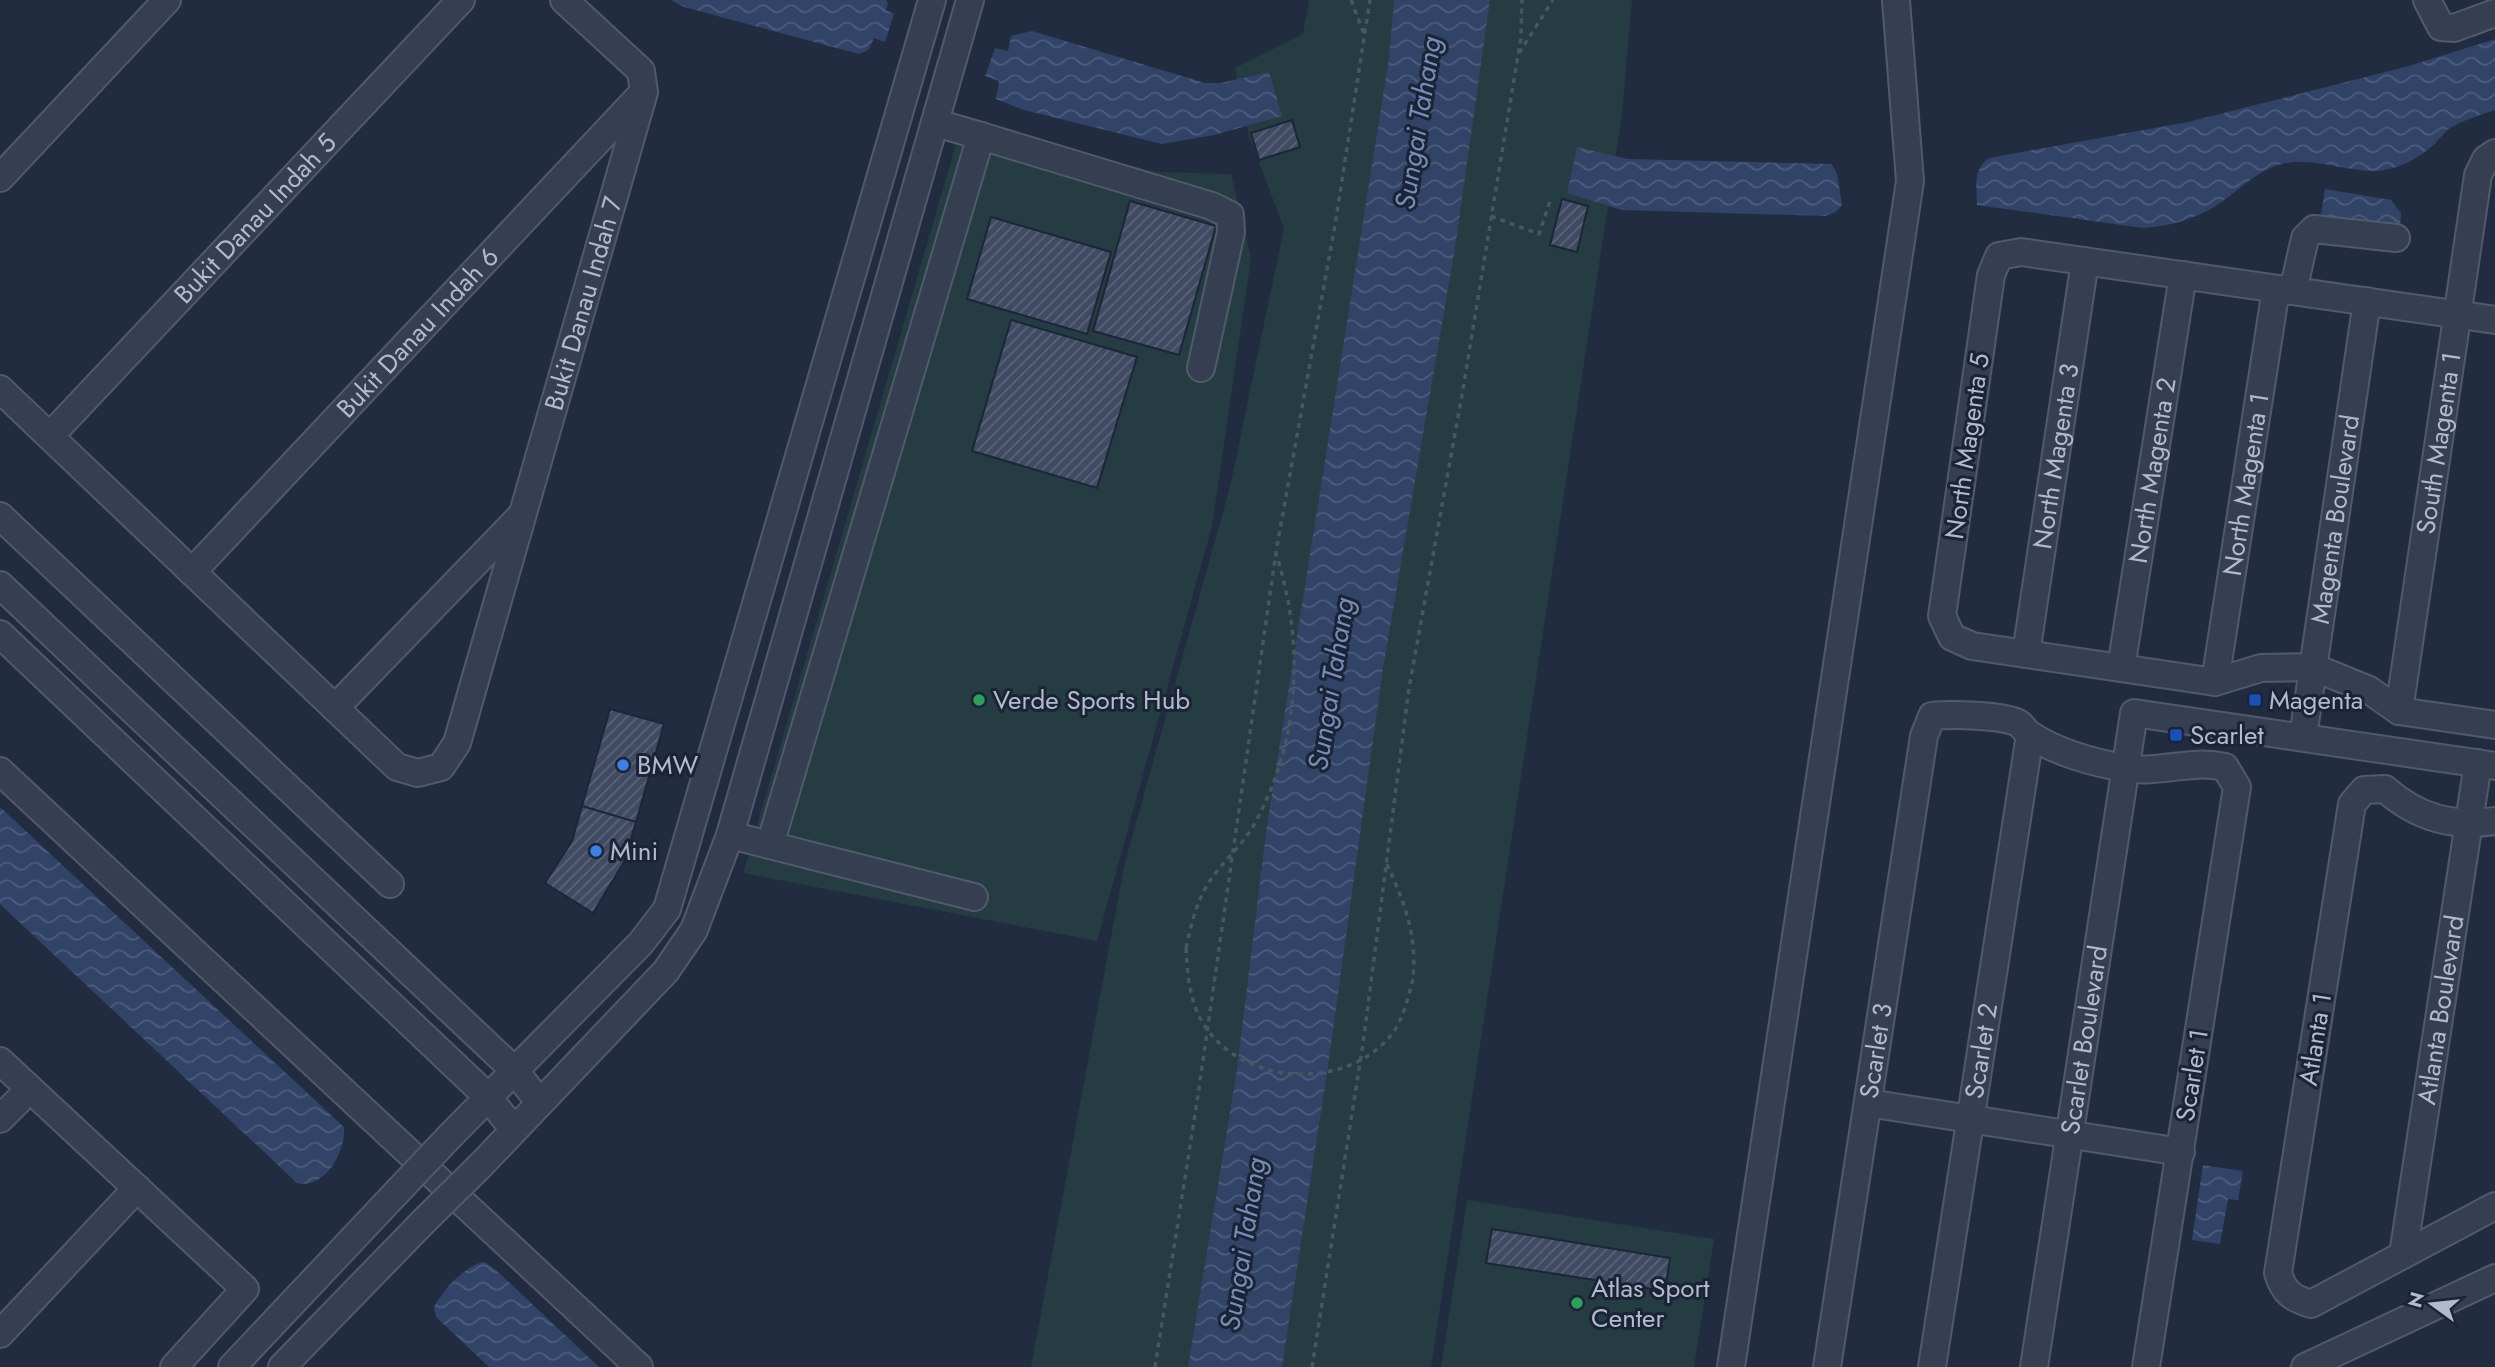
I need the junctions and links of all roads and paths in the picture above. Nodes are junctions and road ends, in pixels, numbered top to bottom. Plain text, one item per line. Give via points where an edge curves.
1 (167, 0) edge
2 (461, 0) edge
3 (564, 0) edge
4 (932, 0) edge
5 (970, 0) edge
6 (1351, 0) edge
7 (1370, 0) edge
8 (1522, 0) edge
9 (1553, 0) edge
10 (1896, 0) edge
11 (2427, 0) edge
12 (2495, 13) edge
13 (1364, 34) junction
14 (1518, 55) junction
15 (644, 92) junction
16 (936, 123) junction
17 (981, 136) junction
18 (2495, 153) edge
19 (0, 178) edge
20 (1549, 201) dead end
21 (1491, 216) junction
22 (2396, 238) dead end
23 (2085, 261) junction
24 (2183, 275) junction
25 (2285, 290) junction
26 (2367, 302) junction
27 (2457, 314) junction
28 (2495, 320) edge
29 (1201, 368) dead end
30 (0, 389) edge
31 (50, 436) junction
32 (523, 515) junction
33 (0, 516) edge
34 (1276, 552) junction
35 (192, 572) junction
36 (0, 584) edge
37 (0, 634) edge
38 (2026, 654) junction
39 (2313, 667) junction
40 (2121, 668) junction
41 (2215, 682) junction
42 (335, 708) junction
43 (2399, 711) junction
44 (2495, 725) edge
45 (2030, 735) junction
46 (2303, 737) junction
47 (2486, 765) edge
48 (2126, 768) junction
49 (0, 771) edge
50 (2495, 821) edge
51 (2468, 825) junction
52 (730, 835) junction
53 (770, 845) junction
54 (1233, 852) junction
55 (1387, 862) junction
56 (390, 884) dead end
57 (974, 897) dead end
58 (0, 1061) edge
59 (515, 1070) junction
60 (30, 1089) junction
61 (488, 1097) junction
62 (540, 1103) junction
63 (1868, 1103) junction
64 (0, 1119) edge
65 (1970, 1119) junction
66 (514, 1130) junction
67 (2070, 1135) junction
68 (2180, 1152) junction
69 (137, 1188) junction
70 (2495, 1206) edge
71 (2403, 1255) junction
72 (2495, 1278) edge
73 (0, 1334) edge
74 (2147, 1365) edge
75 (174, 1367) edge
76 (232, 1367) edge
77 (282, 1367) edge
78 (639, 1367) edge
79 (1155, 1367) edge
80 (1312, 1367) edge
81 (1731, 1367) edge
82 (1827, 1367) edge
83 (1932, 1367) edge
84 (2034, 1367) edge
85 (2305, 1367) edge

1 - 19 street
2 - 31 street, Bukit Danau Indah 5
3 - 15 street via 640,71
4 - 59 street via 667,909 641,943
5 - 16 street
6 - 13 path
7 - 13 path
8 - 14 path
9 - 14 path
10 - 81 street via 1910,181
11 - 12 street via 2441,27 2454,28
13 - 34 path
14 - 21 path
15 - 32 street, Bukit Danau Indah 7
15 - 35 street, Bukit Danau Indah 6
16 - 17 street
16 - 52 street
17 - 29 street via 1230,215 1231,232
17 - 53 street
18 - 27 street, South Magenta 1 via 2477,175
20 - 21 path via 1539,234
21 - 55 path via 1409,688
22 - 25 street, North Magenta 1 via 2314,229 2305,238
23 - 24 street
23 - 38 street, North Magenta 3
23 - 38 street, North Magenta 5 via 2021,252 1999,256 1991,275 1942,617 1952,637
24 - 25 street
24 - 40 street, North Magenta 2
25 - 26 street
25 - 41 street, North Magenta 1
26 - 27 street
26 - 39 street, Magenta Boulevard
27 - 28 street
27 - 43 street, South Magenta 1
30 - 31 street
31 - 35 street
32 - 42 street, Bukit Danau Indah 7
32 - 42 street, Bukit Danau Indah 7 via 457,743 441,767 418,773 397,766
33 - 56 street
34 - 54 path
34 - 54 path via 1290,595 1291,715 1280,764 1254,825
35 - 42 street
36 - 59 street
37 - 61 street
38 - 40 street
39 - 41 street via 2261,668
39 - 43 street via 2368,690
39 - 46 street, Magenta Boulevard
40 - 41 street
43 - 44 street
45 - 48 street via 2085,759
45 - 63 street, Scarlet 3 via 2017,722 1954,714 1933,716 1924,736
45 - 65 street, Scarlet 2
46 - 47 street
46 - 48 street, Scarlet Boulevard via 2134,713
47 - 51 street, Atlanta Boulevard
48 - 67 street, Scarlet Boulevard
48 - 68 street, Scarlet 1 via 2164,770 2201,761 2225,766 2237,787
49 - 78 street
50 - 51 street
51 - 71 street, Atlanta Boulevard
51 - 71 street, Atlanta 1 via 2435,820 2404,806 2385,789 2364,790 2352,804 2278,1273 2292,1298 2311,1304
52 - 53 street
52 - 62 street via 694,930 666,971
53 - 57 street
54 - 55 path, bridge via 1206,886 1193,918 1186,948 1188,981 1199,1017 1220,1042 1242,1061 1275,1073 1313,1075 1344,1067 1370,1054 1393,1033 1406,1007 1415,951 1408,913
54 - 79 path
55 - 80 path
58 - 60 street
59 - 61 street
59 - 62 street
60 - 64 street
60 - 69 street
61 - 66 street
61 - 76 street, bridge
62 - 66 street
63 - 65 street
63 - 82 street, Scarlet 3
65 - 67 street
65 - 83 street, Scarlet 2
66 - 77 street, bridge
67 - 68 street
67 - 84 street, Scarlet Boulevard
68 - 74 street, Scarlet 1
69 - 73 street
69 - 75 street via 245,1289
70 - 71 street
72 - 85 street

